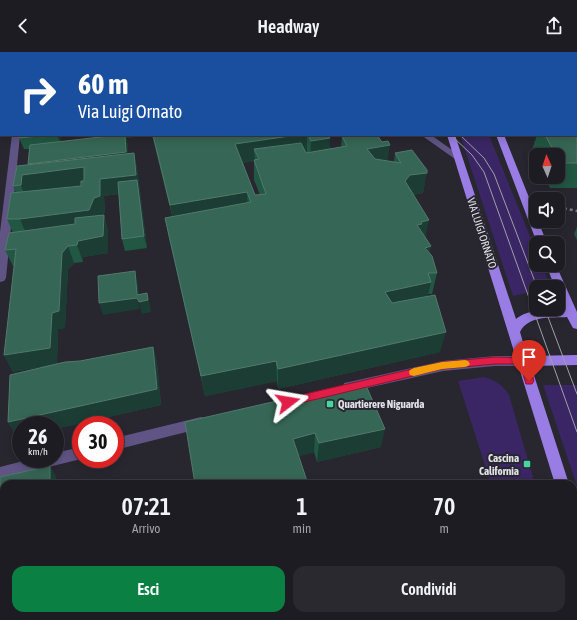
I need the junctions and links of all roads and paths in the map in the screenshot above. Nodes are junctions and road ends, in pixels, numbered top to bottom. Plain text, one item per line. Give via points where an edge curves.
1 (16, 136) edge
2 (426, 136) edge
3 (451, 136) edge
4 (500, 136) edge
5 (458, 157) junction
6 (565, 208) edge
7 (577, 211) edge
8 (539, 236) edge
9 (554, 272) edge
10 (0, 278) edge
11 (574, 312) edge
12 (577, 325) edge
13 (514, 330) junction
14 (577, 360) edge
15 (523, 361) junction
16 (334, 391) edge
17 (213, 420) edge
18 (124, 442) edge
19 (72, 455) edge
20 (0, 473) edge
21 (561, 480) edge

1 - 10 street
2 - 5 street
3 - 5 main road, VIA LUIGI ORNATO
4 - 8 main road
5 - 13 main road, VIA LUIGI ORNATO
6 - 7 path
9 - 11 main road
11 - 12 main road
11 - 13 main road via 527,317 518,323
13 - 15 main road, VIA LUIGI ORNATO
14 - 15 main road
15 - 16 street via 442,366
15 - 21 main road, VIA LUIGI ORNATO
17 - 18 street
19 - 20 street

